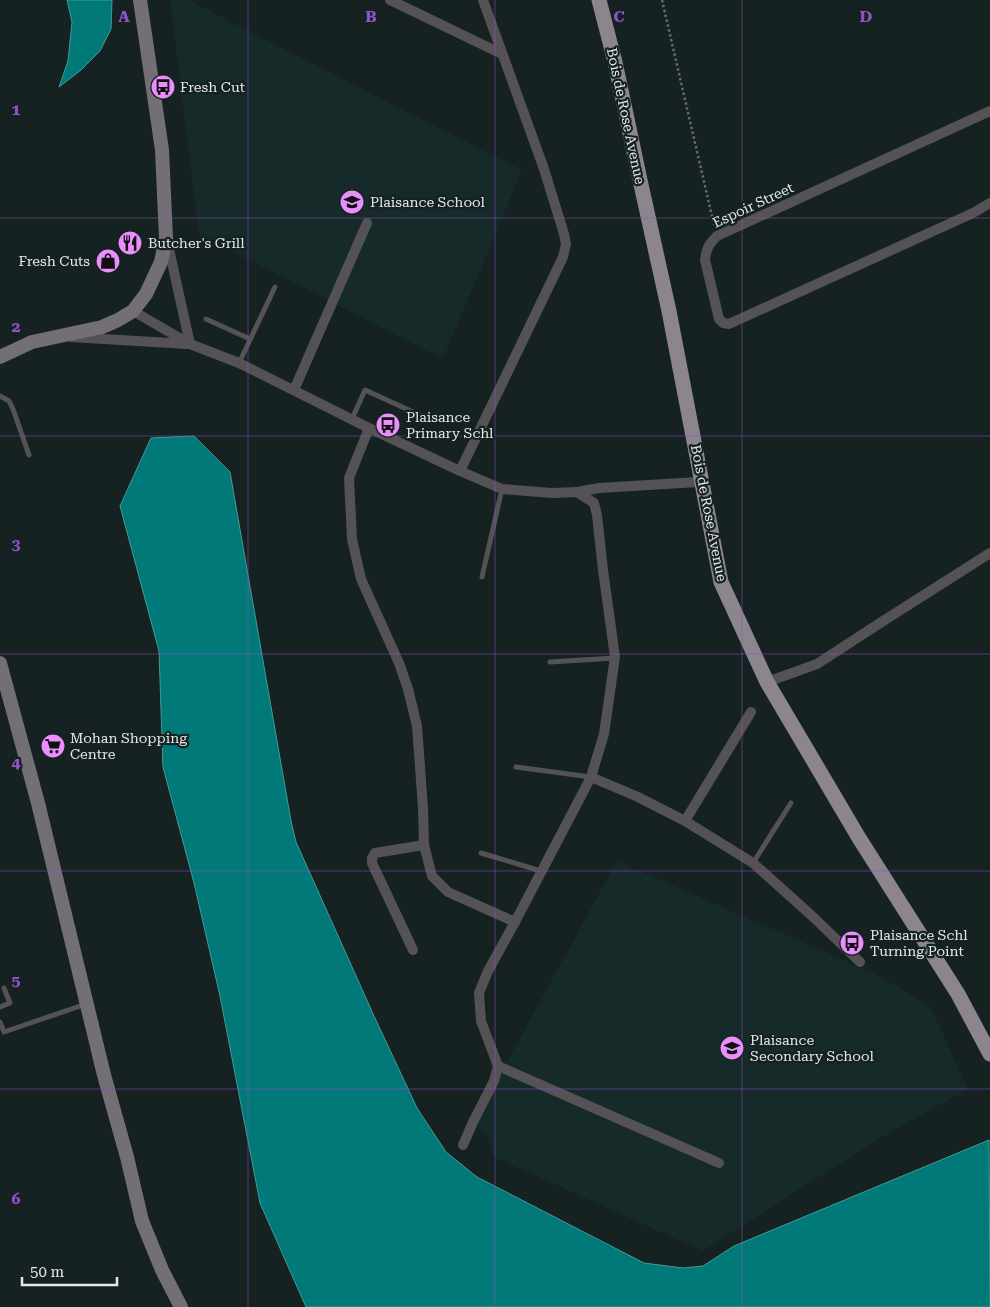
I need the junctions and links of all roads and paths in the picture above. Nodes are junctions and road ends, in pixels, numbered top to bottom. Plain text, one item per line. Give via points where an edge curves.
1 (140, 0) edge
2 (390, 0) edge
3 (483, 0) edge
4 (599, 0) edge
5 (662, 0) edge
6 (502, 54) junction
7 (990, 111) edge
8 (990, 203) edge
9 (367, 223) dead end
10 (717, 236) junction
11 (166, 238) junction
12 (274, 287) dead end
13 (133, 311) junction
14 (206, 319) dead end
15 (61, 336) junction
16 (250, 339) junction
17 (190, 344) junction
18 (0, 357) edge
19 (239, 363) junction
20 (294, 390) junction
21 (0, 396) edge
22 (424, 417) dead end
23 (352, 419) junction
24 (369, 428) junction
25 (29, 455) dead end
26 (460, 471) junction
27 (698, 482) dead end
28 (502, 489) junction
29 (577, 492) junction
30 (990, 553) edge
31 (482, 577) dead end
32 (615, 658) junction
33 (550, 662) dead end
34 (1, 671) edge
35 (768, 682) junction
36 (751, 712) dead end
37 (516, 767) dead end
38 (591, 777) junction
39 (792, 803) dead end
40 (685, 821) junction
41 (424, 845) junction
42 (481, 853) dead end
43 (753, 863) junction
44 (542, 871) junction
45 (515, 922) junction
46 (413, 950) dead end
47 (860, 962) dead end
48 (4, 988) dead end
49 (86, 1004) junction
50 (0, 1007) edge
51 (0, 1022) edge
52 (990, 1054) edge
53 (498, 1066) junction
54 (463, 1145) dead end
55 (719, 1163) dead end
56 (181, 1307) edge

1 - 11 main road via 162,150
2 - 6 street
3 - 6 street
4 - 35 main road, Bois de Rose Avenue via 669,311 721,582
5 - 10 path
6 - 26 street via 544,169 566,244 563,257
7 - 10 street, Espoir Street
8 - 10 street, Espoir Street via 729,324 719,319 705,260 708,245
9 - 20 street
11 - 13 main road via 154,278
11 - 17 street
12 - 16 lane
13 - 15 main road via 102,327
13 - 17 street
14 - 16 lane
15 - 17 street
15 - 18 main road via 32,342
16 - 19 lane
17 - 19 street
19 - 20 street
20 - 23 street
21 - 25 lane via 9,401 13,409
22 - 23 lane via 365,390
23 - 24 street
24 - 26 street
24 - 41 street via 349,478 352,539 361,579 408,689 416,726
26 - 28 street
27 - 29 street
28 - 29 street
28 - 31 lane
29 - 32 street via 594,503 597,515
30 - 35 street via 817,664
32 - 33 lane
32 - 38 street via 604,734
34 - 49 main road via 38,803
35 - 52 main road, Bois de Rose Avenue via 859,838 958,994
36 - 40 street
37 - 38 lane
38 - 40 street
38 - 44 street
39 - 43 lane
40 - 43 street
41 - 45 street via 432,876 448,892
41 - 46 street via 375,853 372,858
42 - 44 lane
43 - 47 street
44 - 45 street
45 - 53 street via 479,993 481,1021
48 - 50 lane via 10,1003
49 - 51 lane via 4,1032
49 - 56 main road via 142,1221
53 - 54 street
53 - 55 street

